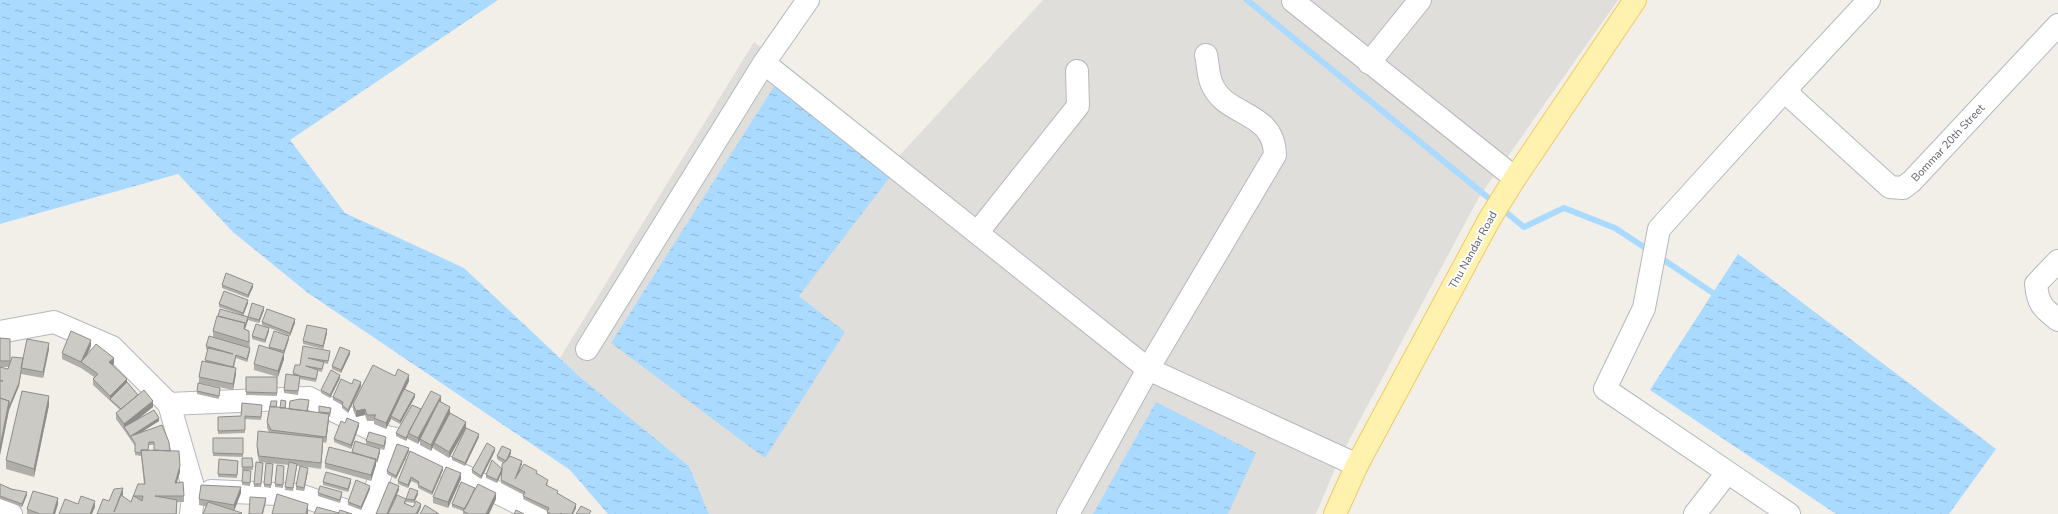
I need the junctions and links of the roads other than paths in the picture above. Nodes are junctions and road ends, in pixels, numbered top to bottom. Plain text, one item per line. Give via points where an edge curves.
1 (808, 0) edge
2 (1420, 0) edge
3 (1635, 0) edge
4 (1869, 0) edge
5 (1292, 1) edge
6 (2058, 25) edge
7 (1206, 55) dead end
8 (764, 63) junction
9 (1369, 63) junction
10 (1077, 71) dead end
11 (1790, 93) junction
12 (1515, 178) junction
13 (977, 233) junction
14 (2058, 261) edge
15 (2058, 320) edge
16 (0, 332) edge
17 (586, 349) dead end
18 (1148, 369) junction
19 (169, 404) junction
20 (392, 438) junction
21 (1357, 466) junction
22 (1727, 473) junction
23 (194, 490) junction
24 (0, 509) edge
25 (11, 514) edge
26 (191, 514) edge
27 (356, 514) edge
28 (368, 514) edge
29 (540, 514) edge
30 (1068, 514) edge
31 (1335, 514) edge
32 (1695, 514) edge
33 (1789, 514) edge

1 - 8 street
2 - 9 street
3 - 12 main road, Thu Nandar Road
4 - 11 street
5 - 9 street
6 - 11 street, Bommar 20th Street via 1904,188 1890,187
7 - 18 street via 1211,83 1224,101 1267,127 1275,143 1275,155
8 - 13 street
8 - 17 street
9 - 12 street
10 - 13 street via 1078,106
11 - 22 street via 1659,229 1644,308 1605,389
12 - 21 main road, Thu Nandar Road via 1489,220
13 - 18 street
14 - 15 street via 2036,284 2037,297 2042,307
16 - 19 street via 54,322 112,347
18 - 21 street
18 - 30 street
19 - 20 street via 309,398
19 - 23 street
20 - 28 street
20 - 29 street
21 - 31 main road, Thu Nandar Road
22 - 32 street
22 - 33 street
23 - 26 street
23 - 27 street via 299,495
24 - 25 street

